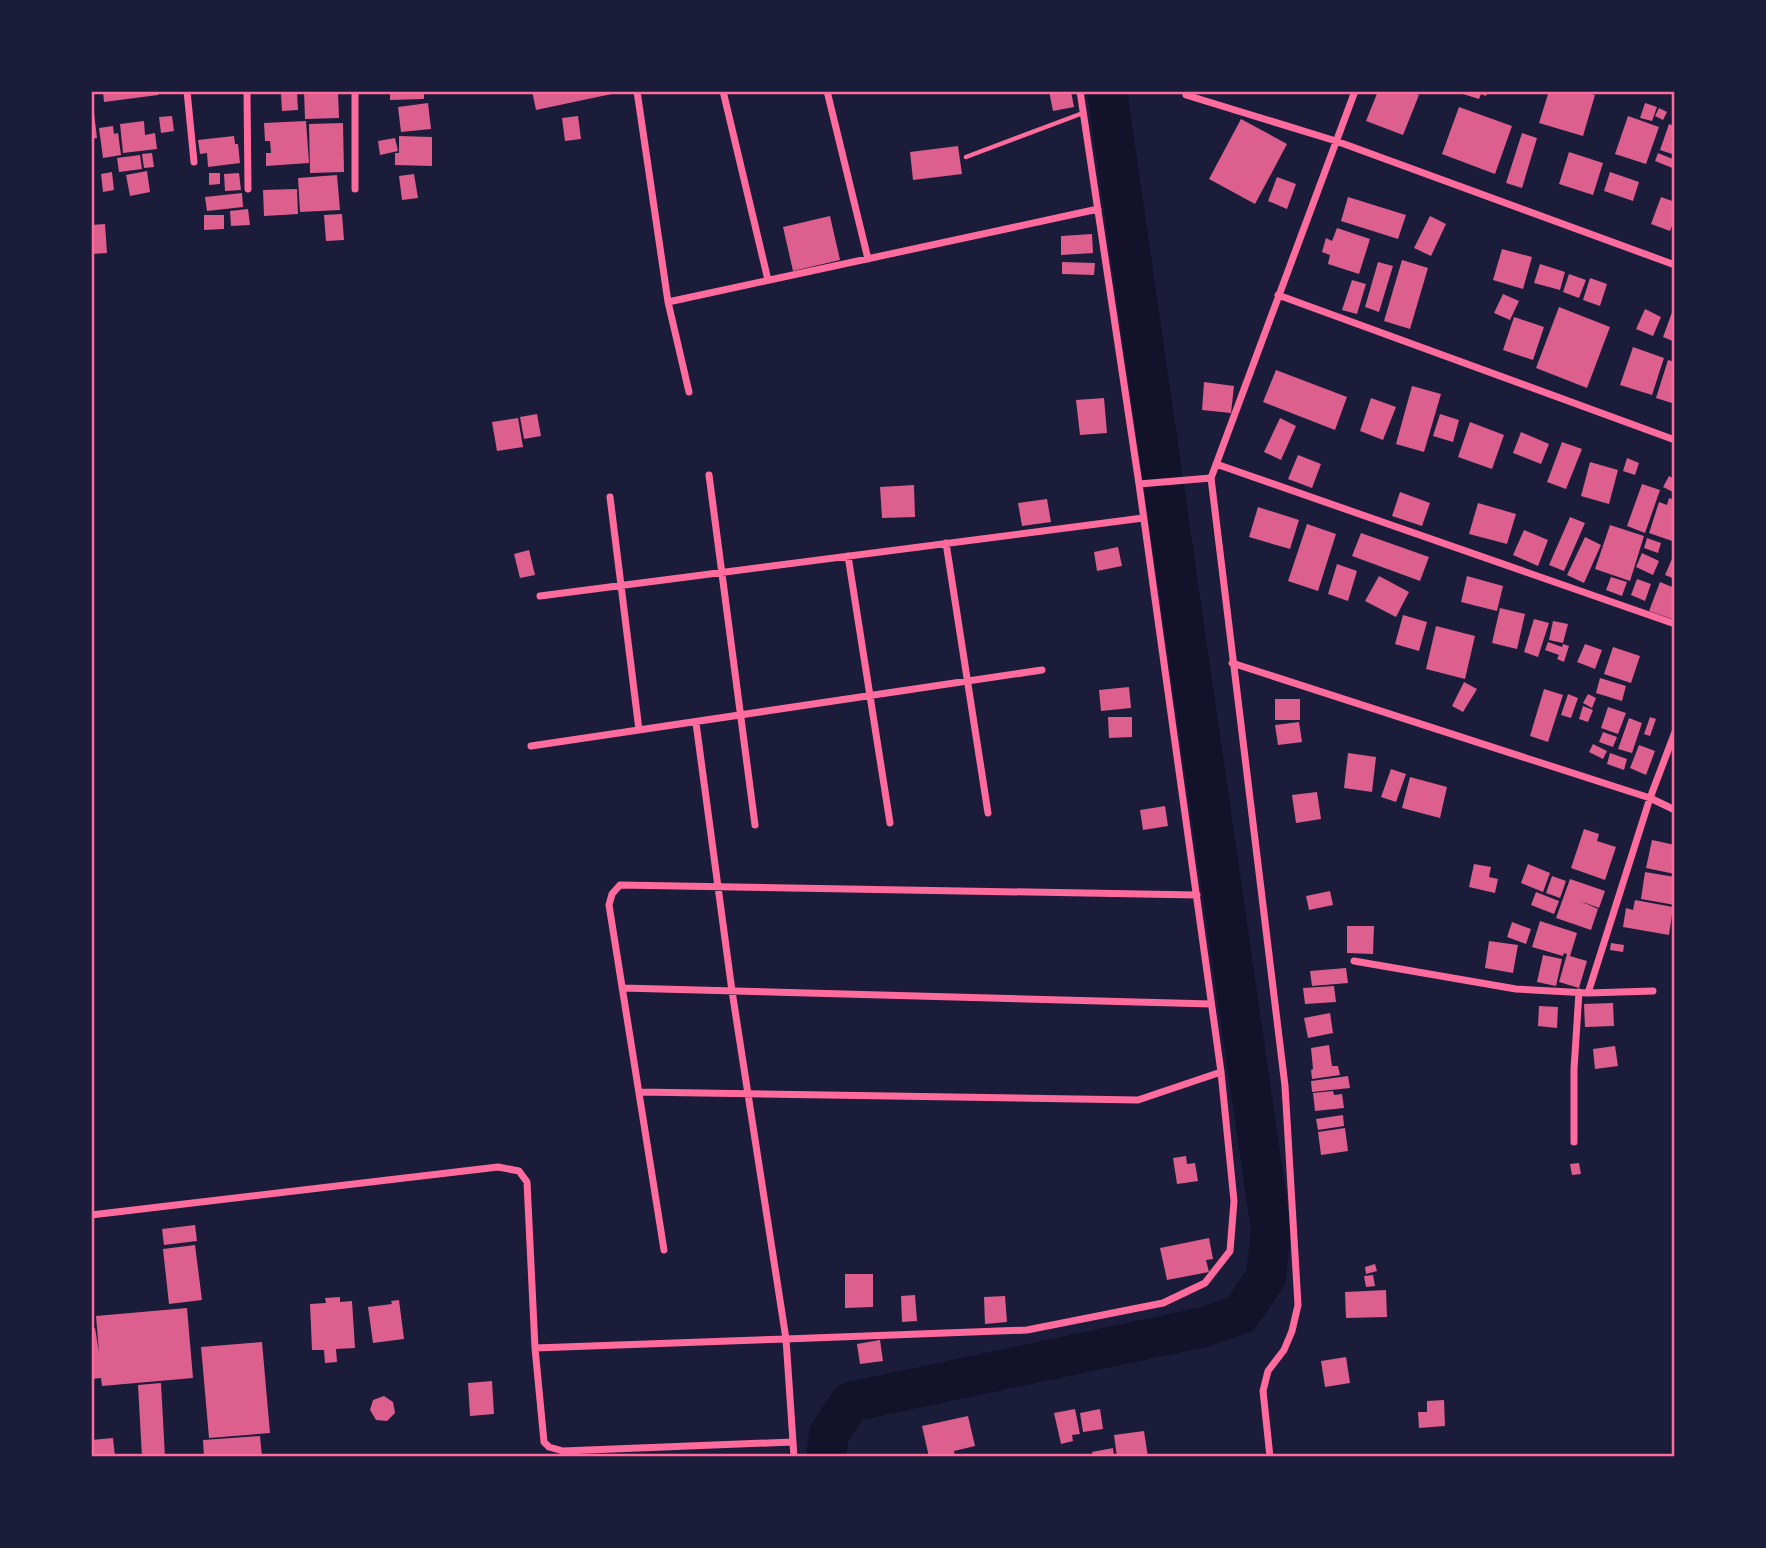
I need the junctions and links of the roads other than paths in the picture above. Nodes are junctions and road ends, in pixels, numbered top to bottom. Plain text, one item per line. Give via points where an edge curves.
1 (187, 91) edge
2 (247, 91) edge
3 (355, 91) edge
4 (637, 91) edge
5 (723, 91) edge
6 (827, 91) edge
7 (1080, 91) edge
8 (1355, 91) edge
9 (1186, 95) dead end
10 (1084, 113) junction
11 (1336, 141) junction
12 (966, 157) dead end
13 (194, 162) dead end
14 (248, 189) dead end
15 (355, 189) dead end
16 (1098, 209) junction
17 (868, 259) junction
18 (1675, 265) edge
19 (768, 280) junction
20 (1278, 295) junction
21 (668, 302) junction
22 (690, 392) dead end
23 (1675, 440) edge
24 (1216, 464) junction
25 (709, 475) dead end
26 (1211, 478) junction
27 (1139, 484) junction
28 (610, 497) dead end
29 (1143, 517) junction
30 (946, 543) junction
31 (848, 556) junction
32 (723, 572) junction
33 (623, 585) junction
34 (540, 596) dead end
35 (1675, 624) edge
36 (1232, 663) junction
37 (1042, 670) dead end
38 (968, 681) junction
39 (871, 695) junction
40 (741, 716) junction
41 (695, 723) junction
42 (639, 730) junction
43 (1675, 732) edge
44 (531, 746) dead end
45 (1650, 798) junction
46 (1675, 810) edge
47 (988, 813) dead end
48 (890, 823) dead end
49 (755, 825) dead end
50 (718, 887) junction
51 (1196, 895) junction
52 (1354, 961) dead end
53 (622, 988) junction
54 (732, 991) junction
55 (1653, 991) dead end
56 (1584, 993) junction
57 (1212, 1004) junction
58 (1221, 1072) junction
59 (639, 1092) junction
60 (748, 1095) junction
61 (1574, 1142) dead end
62 (91, 1215) edge
63 (664, 1250) dead end
64 (786, 1339) junction
65 (535, 1348) junction
66 (792, 1442) junction
67 (618, 1453) edge
68 (793, 1457) edge
69 (1270, 1457) edge

1 - 13 street
2 - 14 street
3 - 15 street
4 - 21 street
5 - 19 street
6 - 17 street
7 - 10 street
8 - 11 street
9 - 11 street
10 - 12 lane
10 - 16 street
11 - 18 street
11 - 20 street
16 - 17 street
16 - 27 street
17 - 19 street
19 - 21 street
20 - 23 street
20 - 24 street
21 - 22 street
24 - 26 street
24 - 35 street
25 - 32 street
26 - 27 street
26 - 36 street
27 - 29 street
28 - 33 street
29 - 30 street
29 - 51 street
30 - 31 street
30 - 38 street
31 - 32 street
31 - 39 street
32 - 33 street
32 - 40 street
33 - 34 street
33 - 42 street
36 - 45 street
36 - 69 street via 1285,1086 1298,1305 1292,1331 1268,1371 1263,1391
37 - 38 street
38 - 39 street
38 - 47 street
39 - 40 street
39 - 48 street
40 - 41 street
40 - 49 street
41 - 42 street
41 - 50 street
42 - 44 street
43 - 45 street
45 - 46 street
45 - 56 street
50 - 51 street
50 - 53 street via 620,885 608,905
50 - 54 street
51 - 57 street
52 - 56 street via 1516,989
53 - 54 street
53 - 59 street
54 - 57 street
54 - 60 street
55 - 56 street
56 - 61 street via 1574,1069
57 - 58 street
58 - 60 street via 1138,1100
58 - 64 street via 1234,1201 1230,1251 1205,1283 1163,1304 1027,1330
59 - 60 street
59 - 63 street
60 - 64 street
62 - 65 street via 498,1167 519,1171 527,1182
64 - 65 street
64 - 66 street
65 - 67 street via 544,1442 563,1451
66 - 67 street
66 - 68 street

